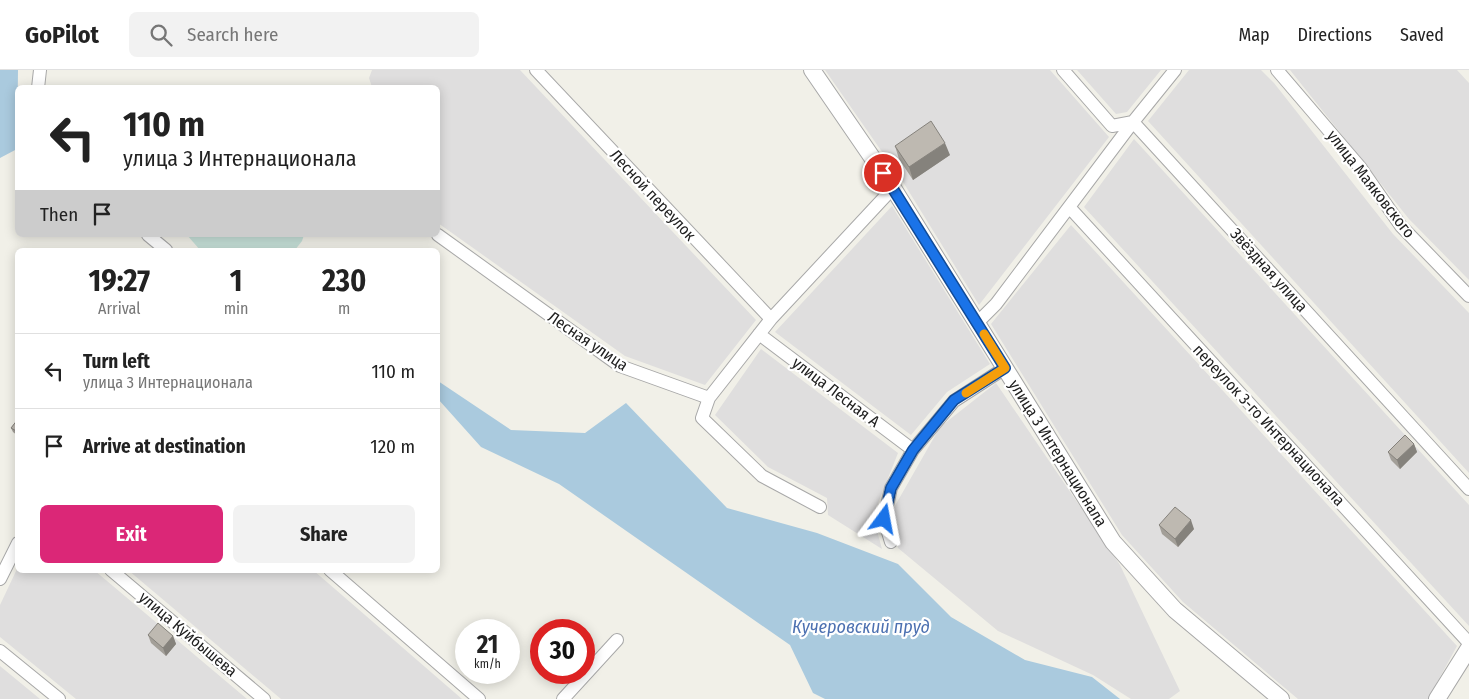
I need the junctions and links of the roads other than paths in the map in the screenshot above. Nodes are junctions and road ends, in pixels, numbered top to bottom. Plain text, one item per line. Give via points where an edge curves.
1 (40, 70) edge
2 (536, 70) edge
3 (812, 70) edge
4 (1063, 70) edge
5 (1175, 70) edge
6 (1277, 70) edge
7 (38, 85) edge
8 (1134, 122) junction
9 (893, 188) junction
10 (1070, 208) junction
11 (440, 236) edge
12 (150, 237) edge
13 (164, 248) edge
14 (1469, 296) edge
15 (771, 320) junction
16 (977, 323) junction
17 (759, 334) junction
18 (1005, 368) junction
19 (709, 398) junction
20 (913, 450) junction
21 (1469, 489) edge
22 (820, 507) dead end
23 (891, 542) dead end
24 (15, 549) edge
25 (116, 573) edge
26 (333, 573) edge
27 (0, 580) edge
28 (617, 640) dead end
29 (1469, 642) edge
30 (1469, 648) edge
31 (0, 651) edge
32 (59, 699) edge
33 (264, 699) edge
34 (479, 699) edge
35 (563, 699) edge
36 (1281, 699) edge
37 (1437, 699) edge

1 - 7 street
2 - 15 street, Лесной переулок
3 - 9 street, улица 3 Интернационала
4 - 8 street via 1112,126
5 - 8 street
6 - 14 street, улица Маяковского via 1360,167 1401,226
8 - 10 street
8 - 21 street, Звёздная улица
9 - 15 street
9 - 16 street, улица 3 Интернационала
10 - 16 street via 996,304
10 - 29 street, переулок 3-го Интернационала
11 - 19 street, Лесная улица via 620,366
12 - 13 street
15 - 17 street
16 - 18 street, улица 3 Интернационала
17 - 19 street
17 - 20 street, улица Лесная А
18 - 20 street via 954,400
18 - 36 street, улица 3 Интернационала via 1113,542 1175,610
19 - 22 street via 702,418 762,476
20 - 23 street via 891,488 884,519
24 - 27 street
25 - 33 street, улица Куйбышева
26 - 34 street
28 - 35 street
30 - 37 street
31 - 32 street

